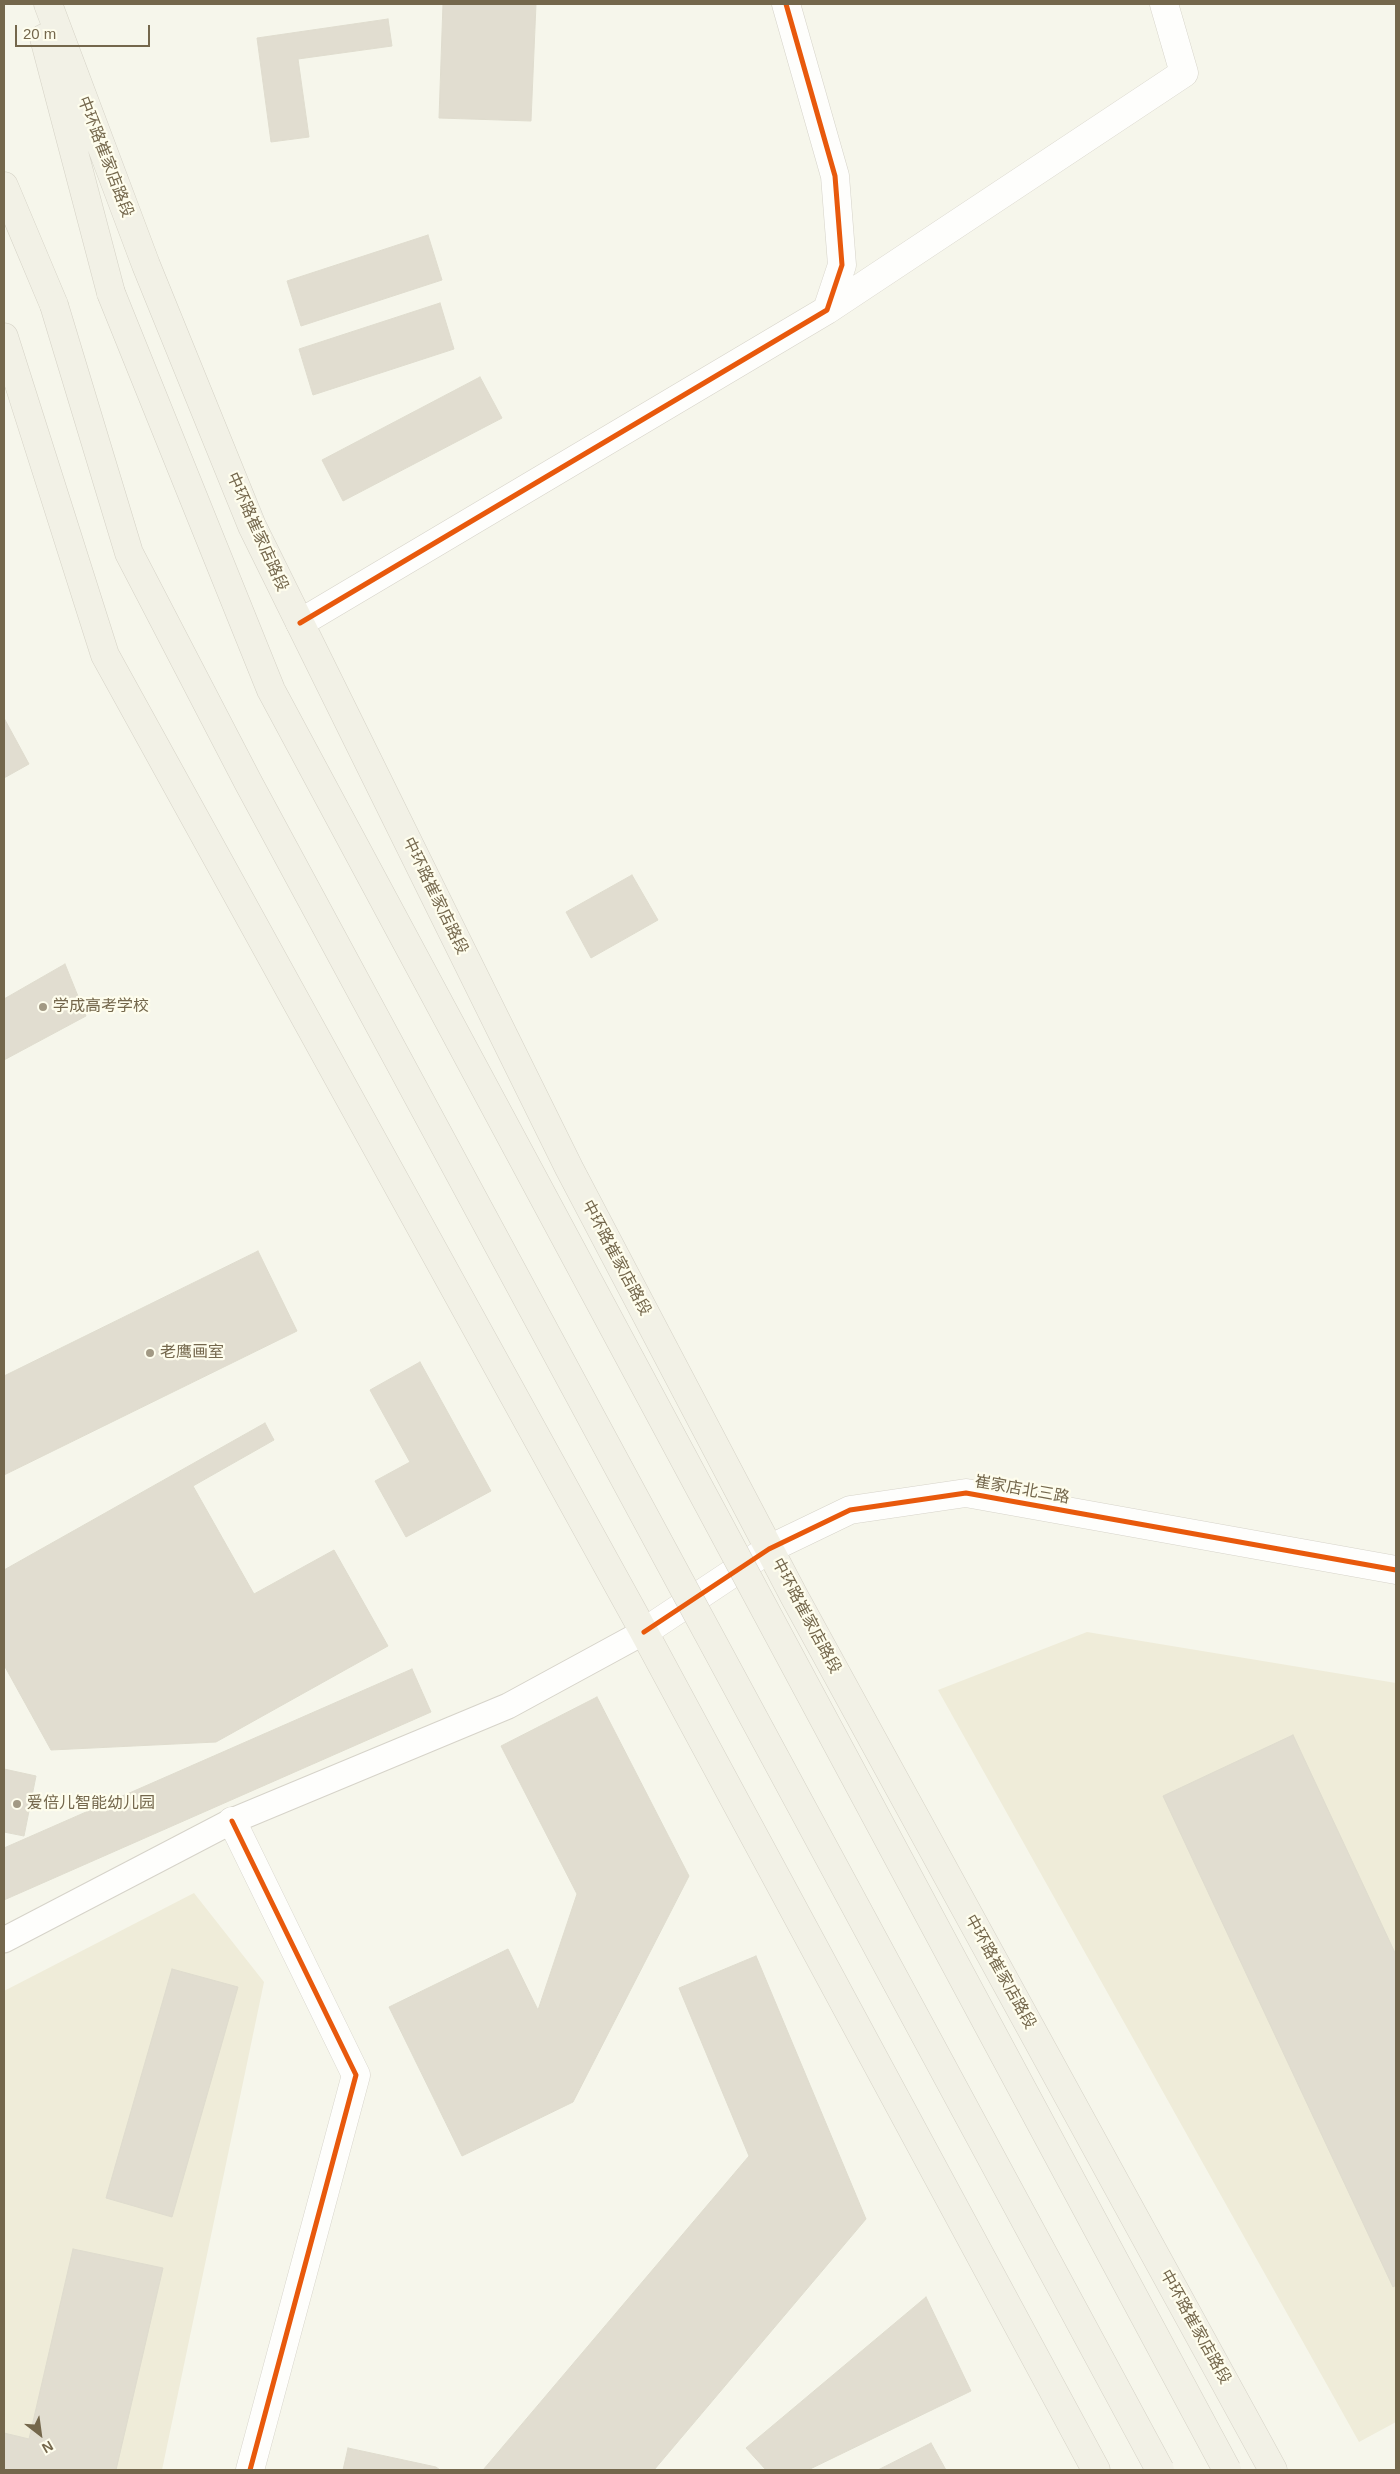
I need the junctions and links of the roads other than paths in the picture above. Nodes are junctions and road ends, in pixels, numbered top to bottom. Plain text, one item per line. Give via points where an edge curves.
1 (36, 4) edge
2 (48, 4) edge
3 (786, 4) edge
4 (1164, 4) edge
5 (4, 186) edge
6 (827, 310) junction
7 (4, 337) edge
8 (300, 623) junction
9 (769, 1549) junction
10 (1396, 1570) edge
11 (644, 1632) junction
12 (232, 1821) junction
13 (4, 1940) edge
14 (250, 2470) edge
15 (1096, 2470) edge
16 (1160, 2470) edge
17 (1227, 2470) edge
18 (1273, 2470) edge

1 - 17 main road, 中环路崔家店路段, bridge via 111,293 270,690
2 - 8 main road, 中环路崔家店路段 via 146,265 241,499
3 - 6 street via 835,176 842,265
4 - 6 street via 1184,73
5 - 16 main road, bridge via 54,304 129,552 248,782
6 - 8 street
7 - 11 main road via 105,655
8 - 9 main road, 中环路崔家店路段 via 569,1168
9 - 10 street, 崔家店北三路 via 850,1510 966,1492
9 - 11 street, 崔家店北三路
9 - 18 main road, 中环路崔家店路段
11 - 12 lane via 508,1706
11 - 15 main road
12 - 13 lane
12 - 14 street via 356,2074

